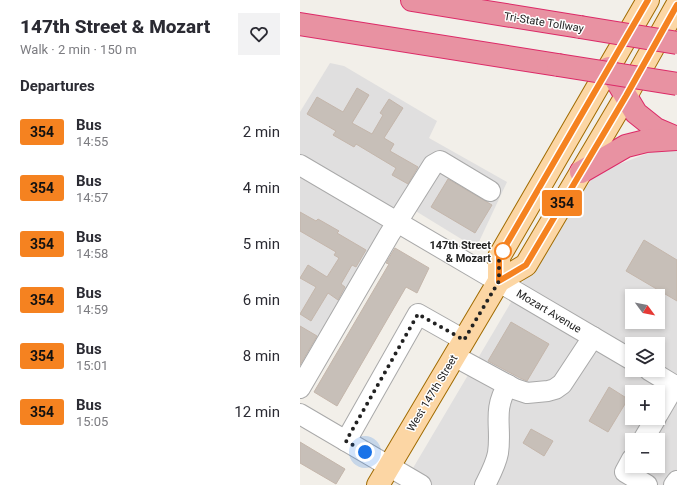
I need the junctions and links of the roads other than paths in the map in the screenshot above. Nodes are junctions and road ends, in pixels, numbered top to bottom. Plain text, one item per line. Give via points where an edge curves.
1 (412, 0) edge
2 (648, 0) edge
3 (677, 5) edge
4 (300, 24) edge
5 (677, 43) edge
6 (609, 68) junction
7 (677, 84) edge
8 (626, 96) junction
9 (677, 138) edge
10 (300, 165) edge
11 (581, 172) junction
12 (490, 191) dead end
13 (397, 222) junction
14 (499, 281) junction
15 (593, 337) junction
16 (459, 348) junction
17 (625, 356) edge
18 (661, 377) edge
19 (508, 385) junction
20 (676, 386) edge
21 (300, 388) edge
22 (665, 403) edge
23 (300, 414) edge
24 (346, 441) junction
25 (389, 466) junction
26 (627, 473) edge
27 (677, 480) edge
28 (378, 485) edge
29 (421, 485) edge
30 (485, 485) edge
31 (647, 485) edge
32 (674, 485) edge

1 - 5 highway, Tri-State Tollway, bridge
2 - 6 main road
3 - 8 main road, West 147th Street
4 - 7 highway, bridge
6 - 8 highway
6 - 14 main road via 499,257
8 - 9 highway via 636,113 645,121
8 - 11 main road, West 147th Street
9 - 11 highway via 626,146
10 - 13 street, Mozart Avenue
11 - 14 main road, West 147th Street via 526,265
12 - 13 street via 440,161 433,165
13 - 14 street, Mozart Avenue
13 - 21 street
14 - 15 street, Mozart Avenue
14 - 16 main road, West 147th Street
15 - 17 street, Mozart Avenue
15 - 19 street via 569,375 555,389 527,393
16 - 19 street
16 - 24 street via 418,314
16 - 25 main road, West 147th Street
18 - 20 street
19 - 30 street via 500,401 498,452
20 - 22 street
23 - 24 street
24 - 25 street
25 - 28 main road, West 147th Street
25 - 29 street
26 - 31 street
27 - 32 street

